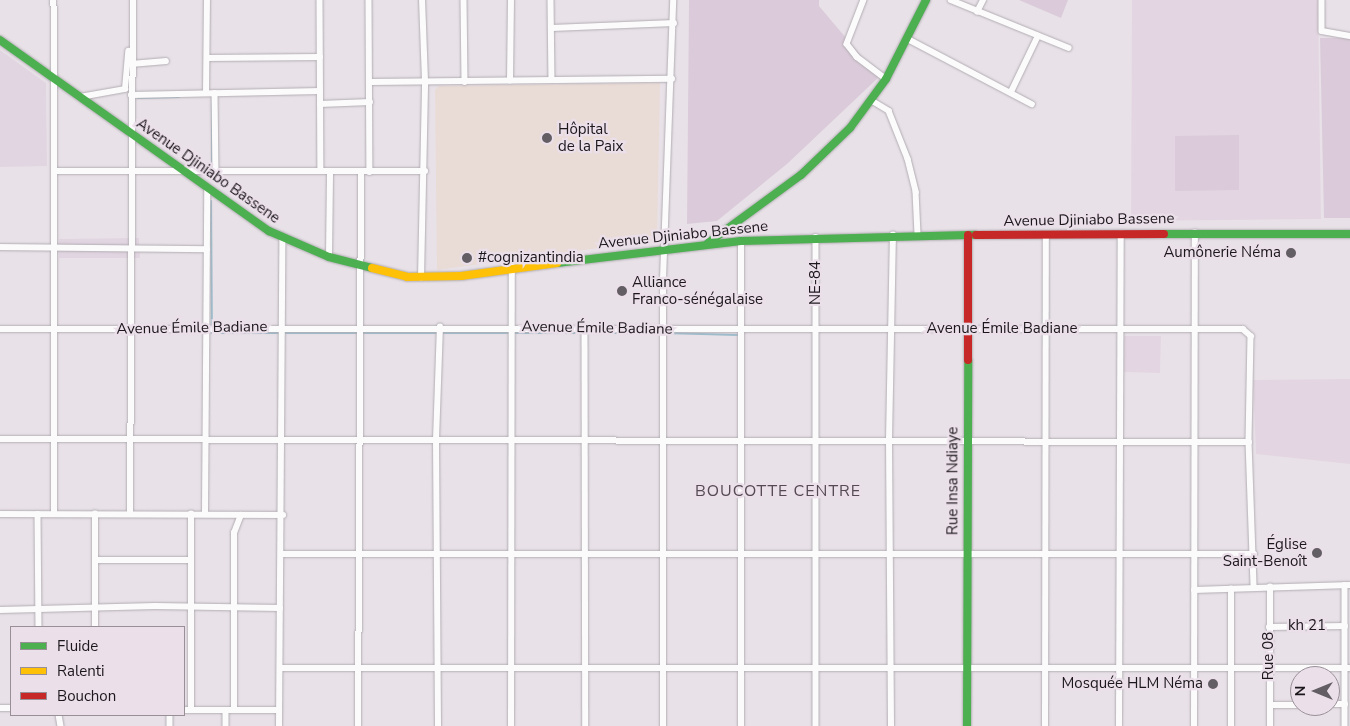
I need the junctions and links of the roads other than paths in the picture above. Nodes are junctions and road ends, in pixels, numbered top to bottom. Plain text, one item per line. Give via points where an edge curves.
1 (54, 0) edge
2 (129, 0) edge
3 (133, 0) edge
4 (207, 0) edge
5 (320, 0) edge
6 (369, 0) edge
7 (422, 0) edge
8 (464, 0) edge
9 (511, 0) edge
10 (551, 0) edge
11 (673, 0) edge
12 (864, 0) edge
13 (926, 0) edge
14 (951, 0) edge
15 (983, 0) edge
16 (1322, 0) edge
17 (977, 12) junction
18 (674, 24) junction
19 (552, 28) junction
20 (1038, 36) junction
21 (1350, 36) edge
22 (908, 39) junction
23 (0, 40) edge
24 (1069, 48) dead end
25 (320, 57) junction
26 (207, 58) junction
27 (166, 61) dead end
28 (131, 64) junction
29 (54, 79) junction
30 (672, 79) junction
31 (886, 79) junction
32 (552, 80) junction
33 (425, 81) junction
34 (510, 81) junction
35 (370, 82) junction
36 (465, 82) junction
37 (320, 91) junction
38 (1010, 92) junction
39 (206, 93) junction
40 (216, 93) junction
41 (132, 95) junction
42 (80, 97) junction
43 (871, 100) junction
44 (370, 102) junction
45 (320, 104) junction
46 (1032, 104) dead end
47 (130, 133) junction
48 (54, 171) junction
49 (321, 171) junction
50 (424, 171) junction
51 (182, 172) junction
52 (216, 172) junction
53 (330, 172) junction
54 (361, 172) junction
55 (370, 172) junction
56 (131, 173) junction
57 (207, 190) junction
58 (1195, 233) junction
59 (1121, 234) junction
60 (1350, 234) edge
61 (893, 235) junction
62 (918, 235) junction
63 (968, 235) junction
64 (1046, 235) junction
65 (816, 237) junction
66 (282, 239) junction
67 (742, 241) junction
68 (708, 243) junction
69 (0, 247) edge
70 (53, 248) junction
71 (207, 248) junction
72 (664, 248) junction
73 (131, 249) junction
74 (329, 257) junction
75 (361, 267) junction
76 (512, 268) junction
77 (421, 278) junction
78 (510, 327) junction
79 (585, 327) junction
80 (283, 328) junction
81 (359, 328) junction
82 (440, 328) junction
83 (0, 329) edge
84 (131, 329) junction
85 (206, 329) junction
86 (663, 329) junction
87 (743, 329) junction
88 (815, 329) junction
89 (1047, 329) junction
90 (1120, 329) junction
91 (54, 330) junction
92 (890, 330) junction
93 (967, 330) junction
94 (1194, 330) junction
95 (130, 438) junction
96 (0, 439) edge
97 (54, 440) junction
98 (205, 440) junction
99 (358, 440) junction
100 (436, 440) junction
101 (889, 440) junction
102 (966, 440) junction
103 (1046, 440) junction
104 (511, 441) junction
105 (585, 441) junction
106 (662, 441) junction
107 (741, 441) junction
108 (815, 441) junction
109 (1118, 441) junction
110 (281, 442) junction
111 (1193, 442) junction
112 (1248, 442) junction
113 (0, 514) edge
114 (38, 514) junction
115 (55, 514) junction
116 (95, 514) junction
117 (130, 514) junction
118 (191, 514) junction
119 (206, 514) junction
120 (241, 515) junction
121 (283, 515) junction
122 (358, 553) junction
123 (586, 553) junction
124 (664, 553) junction
125 (889, 553) junction
126 (283, 554) junction
127 (439, 554) junction
128 (512, 554) junction
129 (742, 554) junction
130 (815, 554) junction
131 (967, 554) junction
132 (1195, 554) junction
133 (1254, 554) junction
134 (1047, 555) junction
135 (1120, 555) junction
136 (95, 560) junction
137 (191, 560) junction
138 (1347, 585) edge
139 (1270, 587) junction
140 (1254, 588) junction
141 (1194, 590) junction
142 (1231, 590) junction
143 (191, 607) junction
144 (40, 608) junction
145 (95, 608) junction
146 (236, 608) junction
147 (280, 608) junction
148 (0, 610) edge
149 (39, 626) edge
150 (95, 626) edge
151 (1345, 626) junction
152 (1269, 627) junction
153 (187, 653) edge
154 (359, 666) junction
155 (438, 666) junction
156 (512, 666) junction
157 (586, 667) junction
158 (742, 667) junction
159 (817, 667) junction
160 (891, 667) junction
161 (281, 668) junction
162 (664, 668) junction
163 (1046, 668) junction
164 (1119, 668) junction
165 (1194, 668) junction
166 (1230, 668) junction
167 (1270, 668) junction
168 (1348, 668) edge
169 (967, 669) junction
170 (1290, 704) edge
171 (1340, 704) edge
172 (1345, 704) junction
173 (1270, 705) junction
174 (185, 710) edge
175 (191, 710) junction
176 (226, 710) junction
177 (234, 710) junction
178 (279, 710) junction
179 (226, 726) edge
180 (279, 726) edge
181 (358, 726) edge
182 (438, 726) edge
183 (511, 726) edge
184 (586, 726) edge
185 (663, 726) edge
186 (741, 726) edge
187 (816, 726) edge
188 (891, 726) edge
189 (966, 726) edge
190 (1045, 726) edge
191 (1119, 726) edge
192 (1194, 726) edge
193 (1231, 726) edge
194 (1270, 726) edge
195 (1345, 726) edge

1 - 29 street
2 - 42 street via 125,89
3 - 28 street
4 - 26 street
5 - 25 street
6 - 35 street
7 - 33 street
8 - 36 street
9 - 34 street
10 - 19 street
11 - 18 street
12 - 31 street via 847,44 857,57
13 - 22 main road
14 - 17 street
15 - 17 street
16 - 21 street via 1322,32
17 - 20 street
18 - 19 street
18 - 30 street
19 - 32 street
20 - 24 street
20 - 38 street
22 - 31 main road
22 - 38 street
23 - 29 main road, Avenue Djiniabo Bassene
25 - 26 street
25 - 37 street
26 - 39 street
27 - 28 street
28 - 41 street
29 - 42 main road, Avenue Djiniabo Bassene
29 - 48 street
30 - 32 street
30 - 72 street
31 - 43 main road
32 - 34 street
33 - 35 street
33 - 36 street
33 - 50 street
34 - 36 street
35 - 44 street
37 - 40 street
37 - 45 street
38 - 46 street
39 - 40 street
39 - 41 street
40 - 52 street
41 - 47 street
42 - 47 main road, Avenue Djiniabo Bassene
43 - 62 street via 889,111 908,159 916,192
43 - 68 main road via 834,145 801,175
44 - 45 street
44 - 55 street
45 - 49 street
47 - 51 main road, Avenue Djiniabo Bassene
47 - 56 street
48 - 56 street
48 - 70 street
49 - 52 street
49 - 53 street
50 - 55 street
50 - 77 street
51 - 52 street
51 - 56 street
51 - 57 main road, Avenue Djiniabo Bassene
53 - 54 street
53 - 74 street
54 - 55 street
54 - 75 street
56 - 73 street
57 - 66 main road, Avenue Djiniabo Bassene
57 - 71 street
58 - 59 main road, Avenue Djiniabo Bassene
58 - 60 main road, Avenue Djiniabo Bassene
58 - 94 street
59 - 64 main road, Avenue Djiniabo Bassene
59 - 90 street
61 - 62 main road, Avenue Djiniabo Bassene
61 - 65 main road, Avenue Djiniabo Bassene
61 - 92 street
62 - 63 main road, Avenue Djiniabo Bassene
63 - 64 main road, Avenue Djiniabo Bassene
63 - 93 main road, Rue Insa Ndiaye
64 - 89 street
65 - 67 main road, Avenue Djiniabo Bassene
65 - 88 street, NE-84
66 - 74 main road, Avenue Djiniabo Bassene
66 - 80 street
67 - 68 main road, Avenue Djiniabo Bassene
67 - 87 street
68 - 72 main road, Avenue Djiniabo Bassene
69 - 70 street
70 - 73 street
70 - 91 street
71 - 73 street
71 - 85 street
72 - 76 main road, Avenue Djiniabo Bassene
72 - 86 street
73 - 84 street
74 - 75 main road, Avenue Djiniabo Bassene
75 - 77 main road, Avenue Djiniabo Bassene
75 - 81 street
76 - 77 main road, Avenue Djiniabo Bassene
76 - 78 street
78 - 79 street, Avenue Émile Badiane
78 - 82 street, Avenue Émile Badiane
78 - 104 street
79 - 86 street, Avenue Émile Badiane
79 - 105 street
80 - 81 street, Avenue Émile Badiane
80 - 85 street, Avenue Émile Badiane
80 - 110 street
81 - 82 street, Avenue Émile Badiane
81 - 99 street
82 - 100 street
83 - 91 street, Avenue Émile Badiane
84 - 85 street, Avenue Émile Badiane
84 - 91 street, Avenue Émile Badiane
84 - 95 street
85 - 98 street
86 - 87 street, Avenue Émile Badiane
86 - 106 street
87 - 88 street, Avenue Émile Badiane
87 - 107 street
88 - 92 street, Avenue Émile Badiane
88 - 108 street, NE-84
89 - 90 street, Avenue Émile Badiane
89 - 93 street, Avenue Émile Badiane
89 - 103 street
90 - 94 street, Avenue Émile Badiane
90 - 109 street
91 - 97 street
92 - 93 street, Avenue Émile Badiane
92 - 101 street
93 - 102 main road, Rue Insa Ndiaye
94 - 111 street
94 - 112 street, Avenue Émile Badiane via 1243,329 1250,332
95 - 97 street
95 - 98 street
95 - 117 street
96 - 97 street
97 - 115 street
98 - 110 street
98 - 119 street
99 - 100 street
99 - 110 street
99 - 122 street
100 - 104 street
100 - 127 street
101 - 102 street
101 - 108 street
101 - 125 street
102 - 103 street
102 - 131 main road, Rue Insa Ndiaye
103 - 109 street
103 - 134 street
104 - 105 street
104 - 128 street
105 - 106 street
105 - 123 street
106 - 107 street
106 - 124 street
107 - 108 street
107 - 129 street
108 - 130 street, NE-84
109 - 111 street
109 - 135 street
110 - 121 street
111 - 112 street
111 - 132 street
112 - 133 street
113 - 114 street
114 - 115 street
114 - 144 street
115 - 116 street
116 - 117 street
116 - 136 street
117 - 118 street
118 - 119 street
118 - 137 street
119 - 120 street
120 - 121 street
120 - 146 street via 234,533
121 - 126 street
122 - 126 street
122 - 127 street
122 - 154 street
123 - 124 street
123 - 128 street
123 - 157 street
124 - 129 street
124 - 162 street
125 - 130 street
125 - 131 street
125 - 160 street
126 - 147 street
127 - 128 street
127 - 155 street
128 - 156 street
129 - 130 street
129 - 158 street
130 - 159 street, NE-84
131 - 134 street
131 - 169 main road, Rue Insa Ndiaye
132 - 133 street
132 - 135 street
132 - 141 street
133 - 140 street
134 - 135 street
134 - 163 street
135 - 164 street
136 - 137 street
136 - 145 street
137 - 143 street
138 - 139 street
138 - 151 street
139 - 140 street
139 - 152 street, Rue 08
140 - 142 street
141 - 142 street
141 - 165 street
142 - 166 street
143 - 145 street
143 - 146 street
143 - 153 street
144 - 145 street
144 - 148 street
144 - 149 street
145 - 150 street
146 - 147 street
146 - 177 street
147 - 161 street
151 - 152 street, kh 21
151 - 168 street
152 - 167 street, Rue 08
153 - 175 street
154 - 155 street
154 - 161 street
154 - 181 street
155 - 156 street
155 - 182 street
156 - 157 street
156 - 183 street
157 - 162 street
157 - 184 street
158 - 159 street
158 - 162 street
158 - 186 street
159 - 160 street
159 - 187 street, NE-84
160 - 169 street
160 - 188 street
161 - 178 street
162 - 185 street
163 - 164 street
163 - 169 street
163 - 190 street
164 - 165 street
164 - 191 street
165 - 166 street
165 - 192 street
166 - 167 street
166 - 193 street
167 - 168 street
167 - 173 street, Rue 08
168 - 172 street
169 - 189 main road, Rue Insa Ndiaye
170 - 173 street
171 - 172 street
172 - 195 street
173 - 194 street, Rue 08
174 - 175 street
175 - 176 street
176 - 177 street
176 - 179 street
177 - 178 street
178 - 180 street

